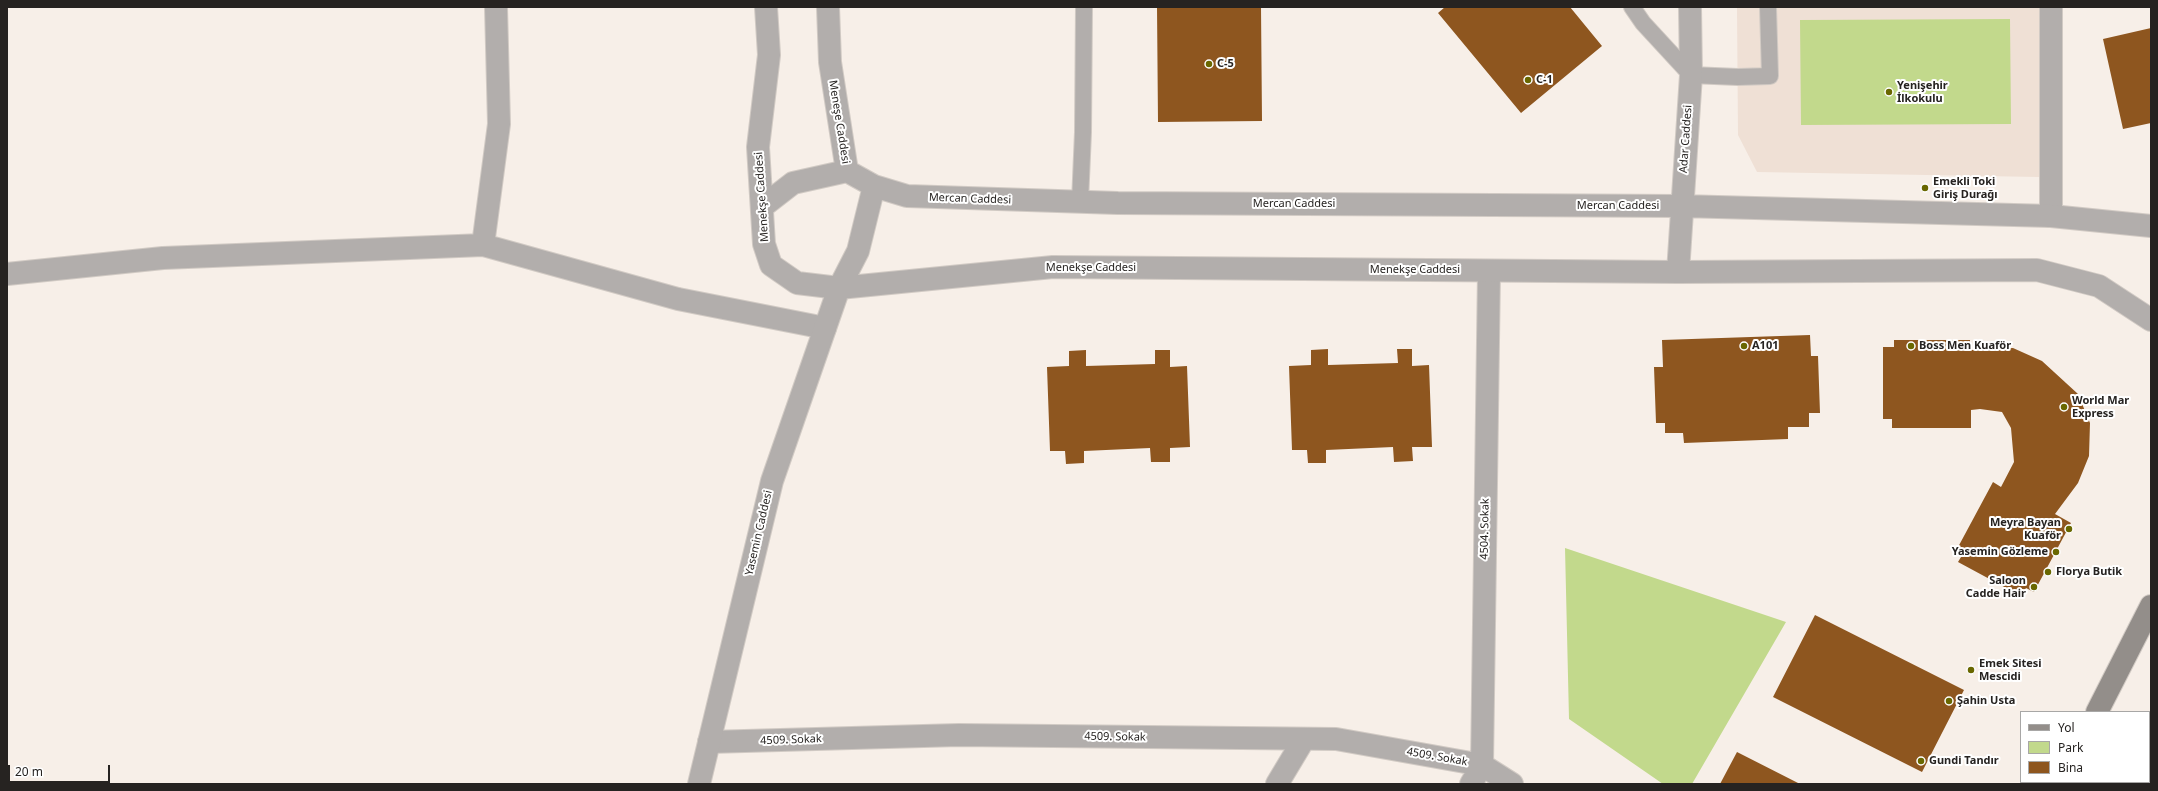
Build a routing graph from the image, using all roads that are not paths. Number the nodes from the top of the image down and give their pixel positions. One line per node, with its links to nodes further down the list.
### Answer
1 (496, 7): 18 (street)
2 (766, 7): 14 (street, Menekşe Caddesi)
3 (828, 7): 10 (street, Meneşe Caddesi)
4 (1084, 7): 13 (lane)
5 (1632, 7): 9 (lane)
6 (1690, 7): 9 (street, Adar Caddesi)
7 (1768, 7): 9 (lane)
8 (2051, 7): 16 (street)
9 (1691, 75): 15 (street, Adar Caddesi)
10 (847, 171): 11 (street, Meneşe Caddesi); 14 (street)
11 (874, 186): 12 (street, Meneşe Caddesi); 22 (street)
12 (907, 196): 13 (street, Mercan Caddesi)
13 (1080, 202): 15 (street, Mercan Caddesi)
14 (762, 206): 22 (street, Menekşe Caddesi)
15 (1682, 206): 16 (street, Mercan Caddesi); 20 (street, Adar Caddesi)
16 (2051, 216): 17 (street, Mercan Caddesi)
17 (2151, 226)
18 (483, 245): 21 (street); 24 (street)
19 (1489, 270): 20 (street, Menekşe Caddesi); 22 (street, Menekşe Caddesi); 29 (street, 4504. Sokak)
20 (1678, 272): 23 (street, Menekşe Caddesi)
21 (7, 274)
22 (839, 288): 24 (street, Yasemin Caddesi)
23 (2151, 320)
24 (825, 328): 28 (street, Yasemin Caddesi)
25 (2151, 606): 26 (main road)
26 (2098, 711)
27 (1304, 739): 28 (street, 4509. Sokak); 29 (street, 4509. Sokak); 31 (street)
28 (709, 742): 30 (street, Yasemin Caddesi)
29 (1482, 765): 32 (street, 4504. Sokak); 33 (street, 4509. Sokak)
30 (699, 784)
31 (1277, 784)
32 (1471, 784)
33 (1512, 784)

